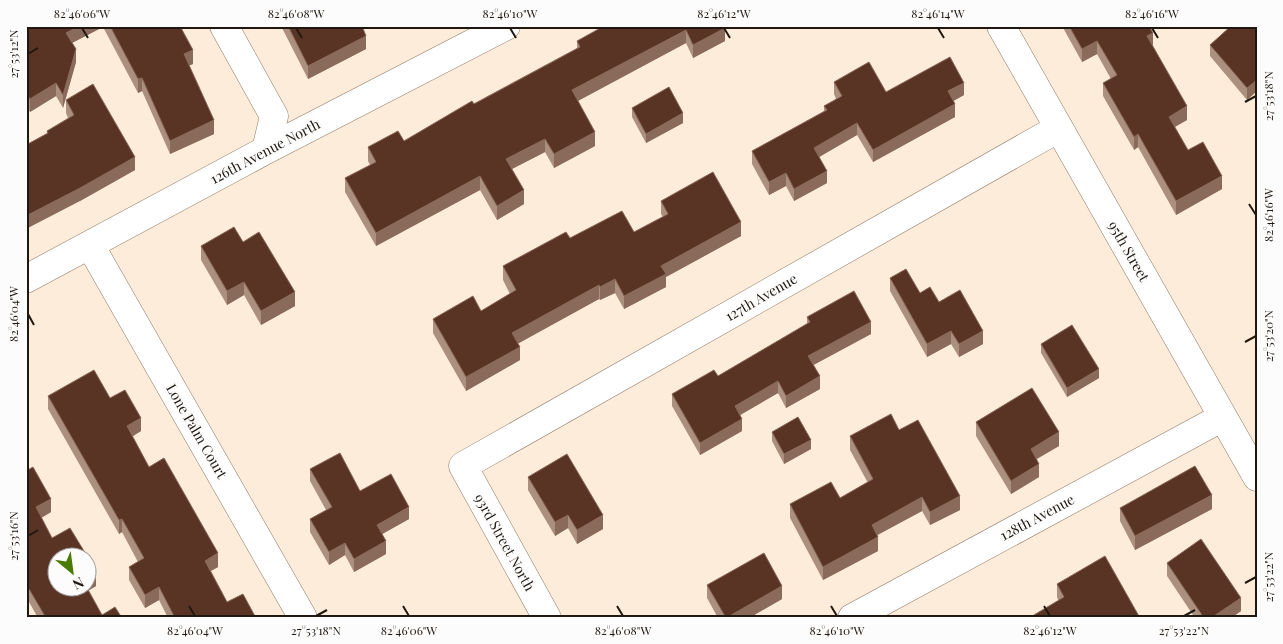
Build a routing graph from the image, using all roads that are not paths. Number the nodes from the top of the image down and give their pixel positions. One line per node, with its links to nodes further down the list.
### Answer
1 (224, 26): 5 (street)
2 (506, 26): 5 (street, 126th Avenue North)
3 (1001, 26): 4 (street, 95th Street)
4 (1059, 128): 8 (street, 95th Street); 9 (street, 127th Avenue)
5 (266, 150): 6 (street, 126th Avenue North)
6 (90, 245): 7 (street, 126th Avenue North); 11 (street, Lone Palm Court)
7 (26, 279)
8 (1223, 417): 10 (street, 95th Street); 13 (street, 128th Avenue)
9 (463, 466): 12 (street, 93rd Street North)
10 (1257, 477)
11 (303, 618)
12 (547, 618)
13 (852, 618)

